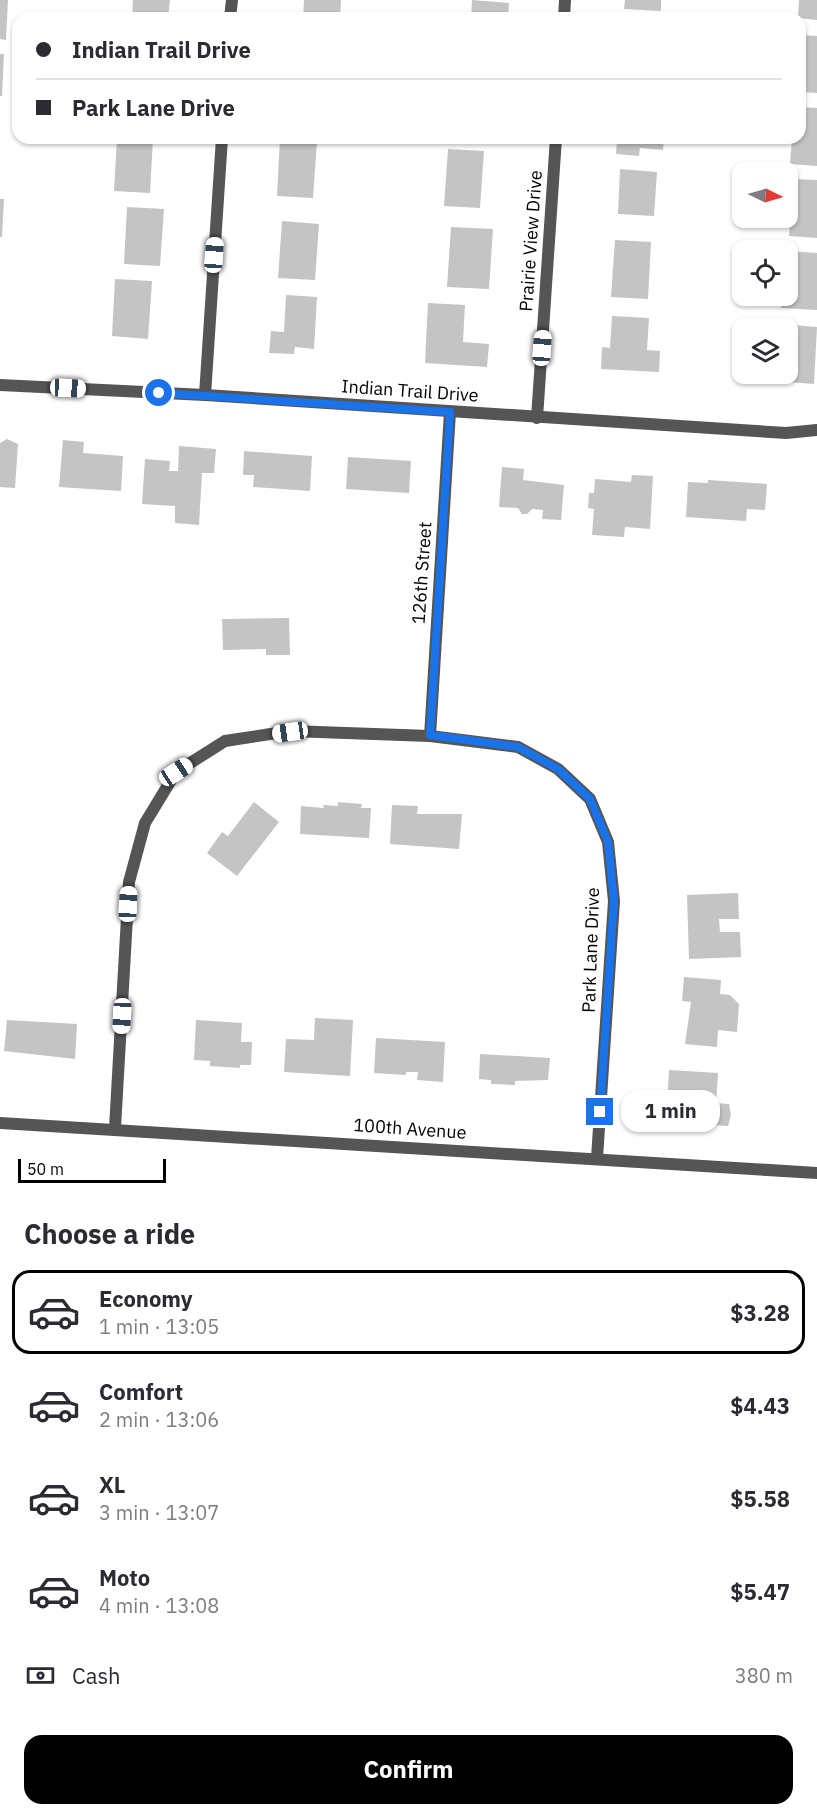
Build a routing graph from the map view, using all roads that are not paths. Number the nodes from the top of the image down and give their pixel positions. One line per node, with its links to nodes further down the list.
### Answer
1 (222, 144): 4 (street)
2 (556, 144): 6 (street, Prairie View Drive)
3 (0, 385): 4 (street, Indian Trail Drive)
4 (205, 395): 5 (street, Indian Trail Drive)
5 (450, 412): 6 (street, Indian Trail Drive); 8 (street, 126th Street)
6 (537, 418): 7 (street, Indian Trail Drive)
7 (817, 430)
8 (430, 735): 10 (street, Park Lane Drive); 11 (street, Park Lane Drive)
9 (0, 1123): 10 (street, 100th Avenue)
10 (116, 1128): 11 (street, 100th Avenue)
11 (597, 1158): 12 (street, 100th Avenue)
12 (817, 1173)

